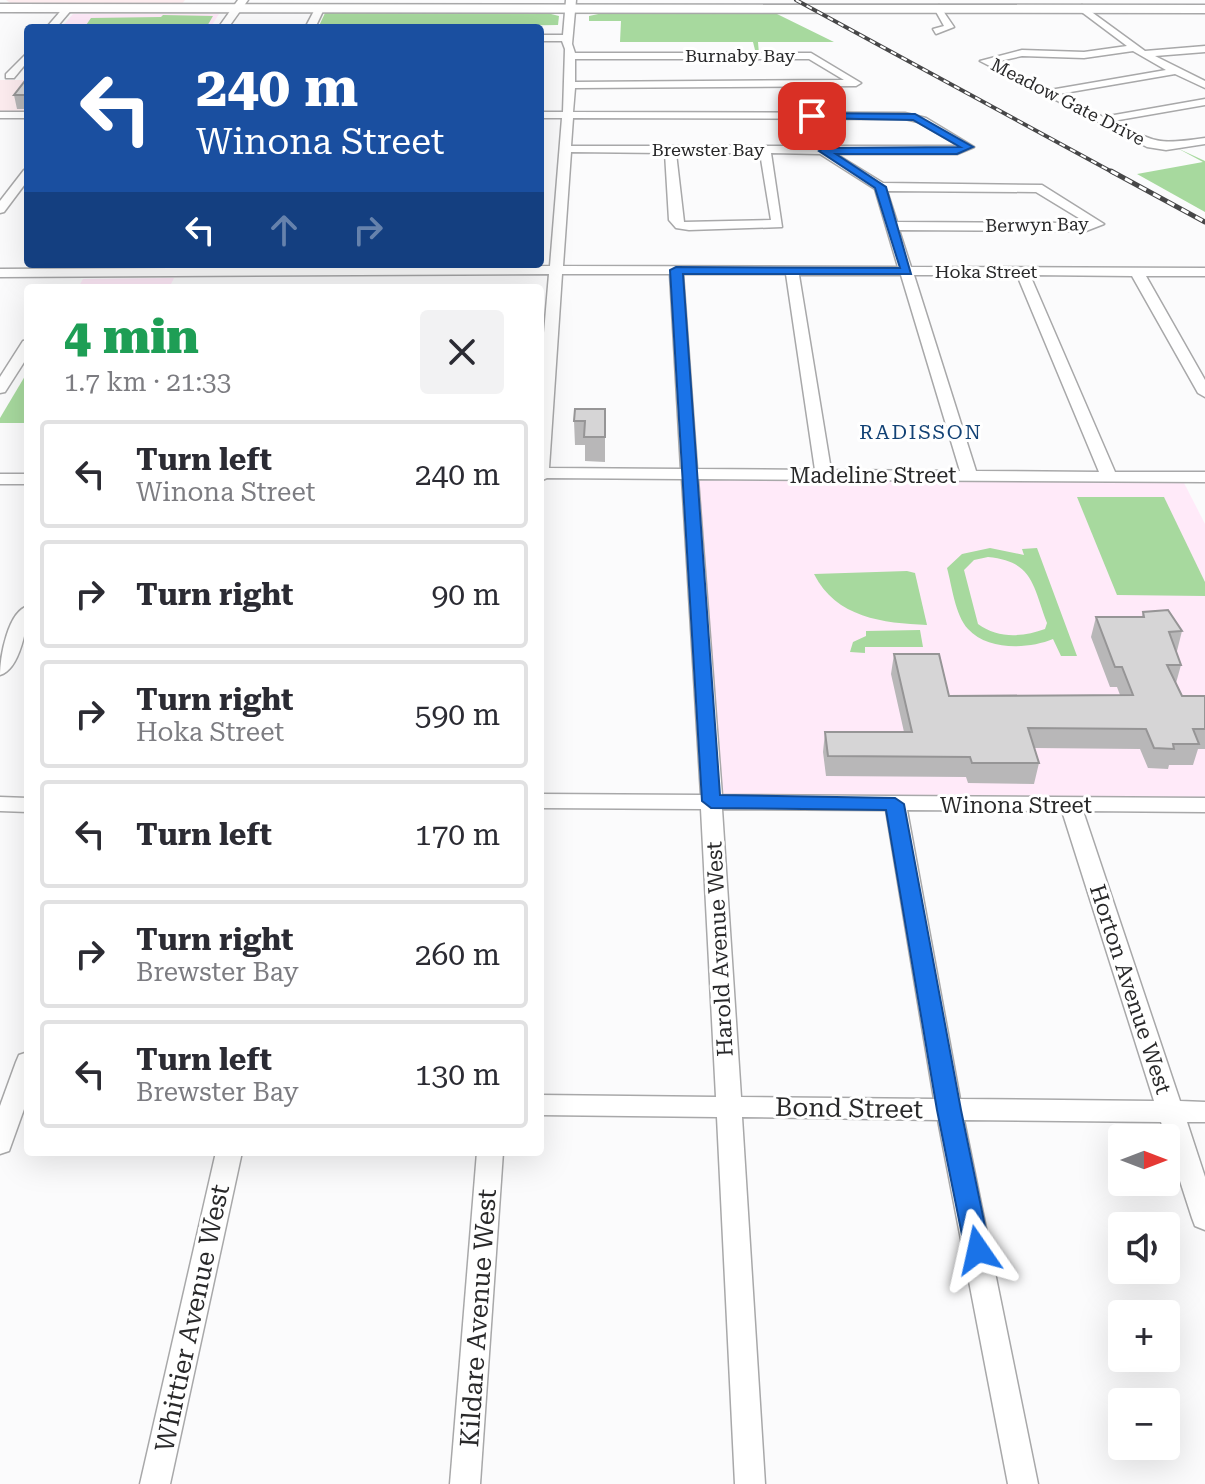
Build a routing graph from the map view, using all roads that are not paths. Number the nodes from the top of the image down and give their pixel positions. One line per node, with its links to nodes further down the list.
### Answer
1 (1, 0): 5 (main road)
2 (239, 4): 3 (main road); 7 (main road); 7 (main road); 11 (main road); 13 (street)
3 (575, 4): 4 (main road); 4 (main road); 11 (main road); 17 (street)
4 (880, 6): 8 (main road)
5 (18, 8): 6 (main road); 7 (main road)
6 (0, 10): 7 (main road)
7 (67, 10): 12 (street)
8 (941, 10): 9 (main road); 15 (street)
9 (1083, 10): 10 (main road); 19 (street)
10 (1205, 10)
11 (318, 11): 14 (street)
12 (55, 24)
13 (226, 24)
14 (312, 24)
15 (936, 31)
16 (544, 39): 17 (street)
17 (569, 47): 23 (street); 23 (street, Burnaby Bay)
18 (1205, 49): 19 (street)
19 (1140, 51): 21 (street); 25 (street, Meadow Gate Drive)
20 (24, 60): 22 (street)
21 (1176, 71): 24 (street); 25 (street)
22 (24, 78)
23 (570, 85): 30 (street)
24 (1205, 85)
25 (1048, 93): 31 (street, Meadow Gate Drive)
26 (1205, 102): 31 (street)
27 (0, 115): 28 (street)
28 (24, 115)
29 (544, 115): 30 (street)
30 (566, 115): 33 (street); 36 (street, Brewster Bay)
31 (1102, 120): 32 (street, Meadow Gate Drive)
32 (1205, 141)
33 (564, 149): 34 (street, Brewster Bay); 44 (street)
34 (670, 150): 35 (street, Brewster Bay); 35 (street)
35 (765, 150): 36 (street, Brewster Bay)
36 (824, 151): 38 (street)
37 (24, 177): 39 (street)
38 (880, 187): 40 (street); 40 (street, Berwyn Bay)
39 (0, 209)
40 (894, 226): 46 (street)
41 (75, 268): 42 (street, Hoka Street); 52 (street, Hoka Street)
42 (193, 268): 47 (street, Hoka Street)
43 (676, 270): 44 (street, Hoka Street); 45 (street, Hoka Street); 60 (street, Harold Avenue West)
44 (555, 271): 48 (street, Hoka Street); 58 (street)
45 (792, 271): 46 (street, Hoka Street); 61 (street)
46 (907, 271): 49 (street, Hoka Street); 62 (street)
47 (309, 272): 48 (street, Hoka Street); 53 (street)
48 (422, 272): 54 (street)
49 (1022, 272): 50 (street, Hoka Street); 63 (street)
50 (1137, 272): 51 (street, Hoka Street); 57 (street)
51 (1205, 272)
52 (0, 273)
53 (304, 284)
54 (420, 284)
55 (24, 350): 56 (street)
56 (0, 389)
57 (1205, 393)
58 (544, 420)
59 (544, 474): 60 (street, Madeline Street)
60 (689, 474): 61 (street, Madeline Street); 70 (street, Harold Avenue West)
61 (824, 475): 62 (street, Madeline Street)
62 (969, 475): 63 (street, Madeline Street)
63 (1109, 476): 64 (street, Madeline Street)
64 (1205, 477)
65 (0, 479): 66 (street)
66 (24, 479)
67 (24, 619): 68 (street)
68 (0, 669)
69 (544, 801): 70 (street, Winona Street)
70 (711, 801): 72 (street, Winona Street); 78 (street, Harold Avenue West)
71 (0, 804): 73 (street)
72 (895, 804): 75 (street, Winona Street); 80 (street)
73 (24, 805)
74 (1205, 805): 75 (street, Winona Street)
75 (1071, 806): 81 (street, Horton Avenue West)
76 (24, 1074): 79 (street)
77 (544, 1105): 78 (street, Bond Street)
78 (728, 1106): 80 (street, Bond Street); 89 (street, Harold Avenue West)
79 (13, 1108): 83 (street)
80 (949, 1110): 81 (street, Bond Street); 90 (street)
81 (1171, 1112): 82 (street, Bond Street); 86 (street, Horton Avenue West)
82 (1205, 1112)
83 (0, 1143)
84 (228, 1156): 87 (street, Whittier Avenue West)
85 (490, 1156): 88 (street, Kildare Avenue West)
86 (1205, 1218)
87 (155, 1484)
88 (465, 1484)
89 (750, 1484)
90 (1023, 1484)

